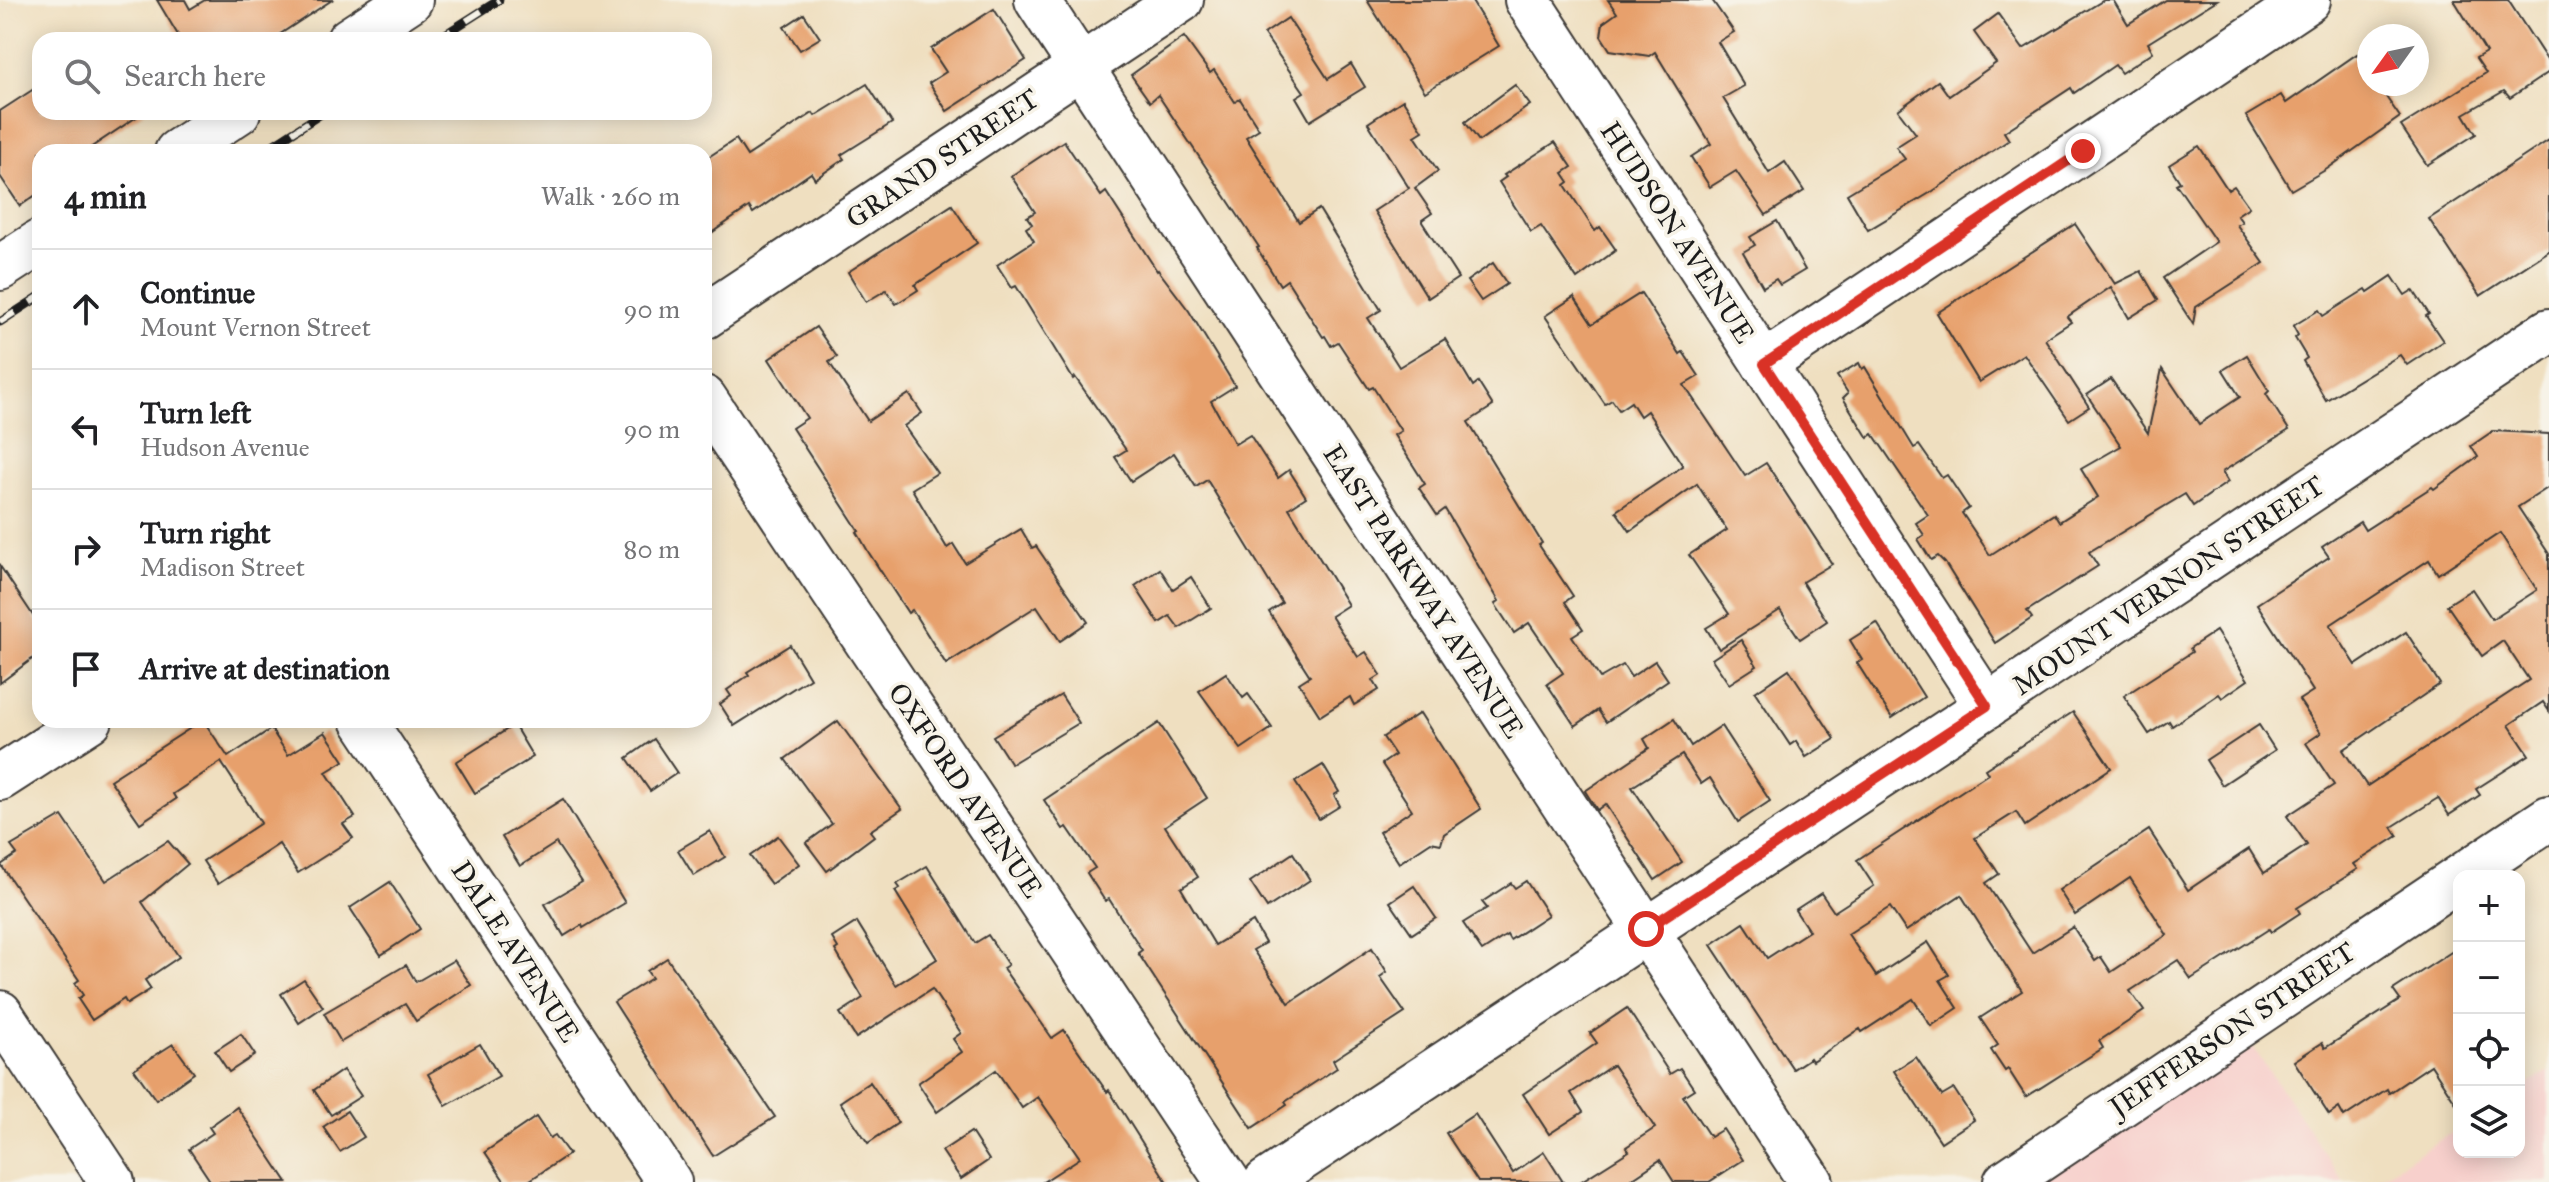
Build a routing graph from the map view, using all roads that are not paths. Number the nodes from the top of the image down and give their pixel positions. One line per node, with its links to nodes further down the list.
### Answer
1 (410, 0): 6 (street)
2 (1037, 0): 7 (street, EAST PARKWAY AVENUE)
3 (1181, 0): 7 (street, GRAND STREET)
4 (1527, 0): 14 (street, HUDSON AVENUE)
5 (2308, 0): 14 (street)
6 (361, 32)
7 (1079, 67): 12 (street, GRAND STREET); 23 (street, EAST PARKWAY AVENUE)
8 (226, 120): 9 (street)
9 (189, 144)
10 (32, 247): 11 (street)
11 (0, 268)
12 (712, 312)
13 (2549, 331): 16 (street, MOUNT VERNON STREET)
14 (1764, 364): 16 (street, HUDSON AVENUE)
15 (712, 410): 27 (street, OXFORD AVENUE)
16 (1987, 706): 23 (street, MOUNT VERNON STREET)
17 (78, 728): 19 (street)
18 (368, 728): 26 (street, DALE AVENUE)
19 (0, 778)
20 (2549, 818): 21 (street, JEFFERSON STREET)
21 (2471, 870)
22 (2453, 882): 30 (street, JEFFERSON STREET)
23 (1646, 929): 28 (street, MOUNT VERNON STREET); 29 (street, EAST PARKWAY AVENUE)
24 (0, 1013): 25 (street)
25 (112, 1182)
26 (669, 1182)
27 (1228, 1182)
28 (1266, 1182)
29 (1811, 1182)
30 (2006, 1182)

